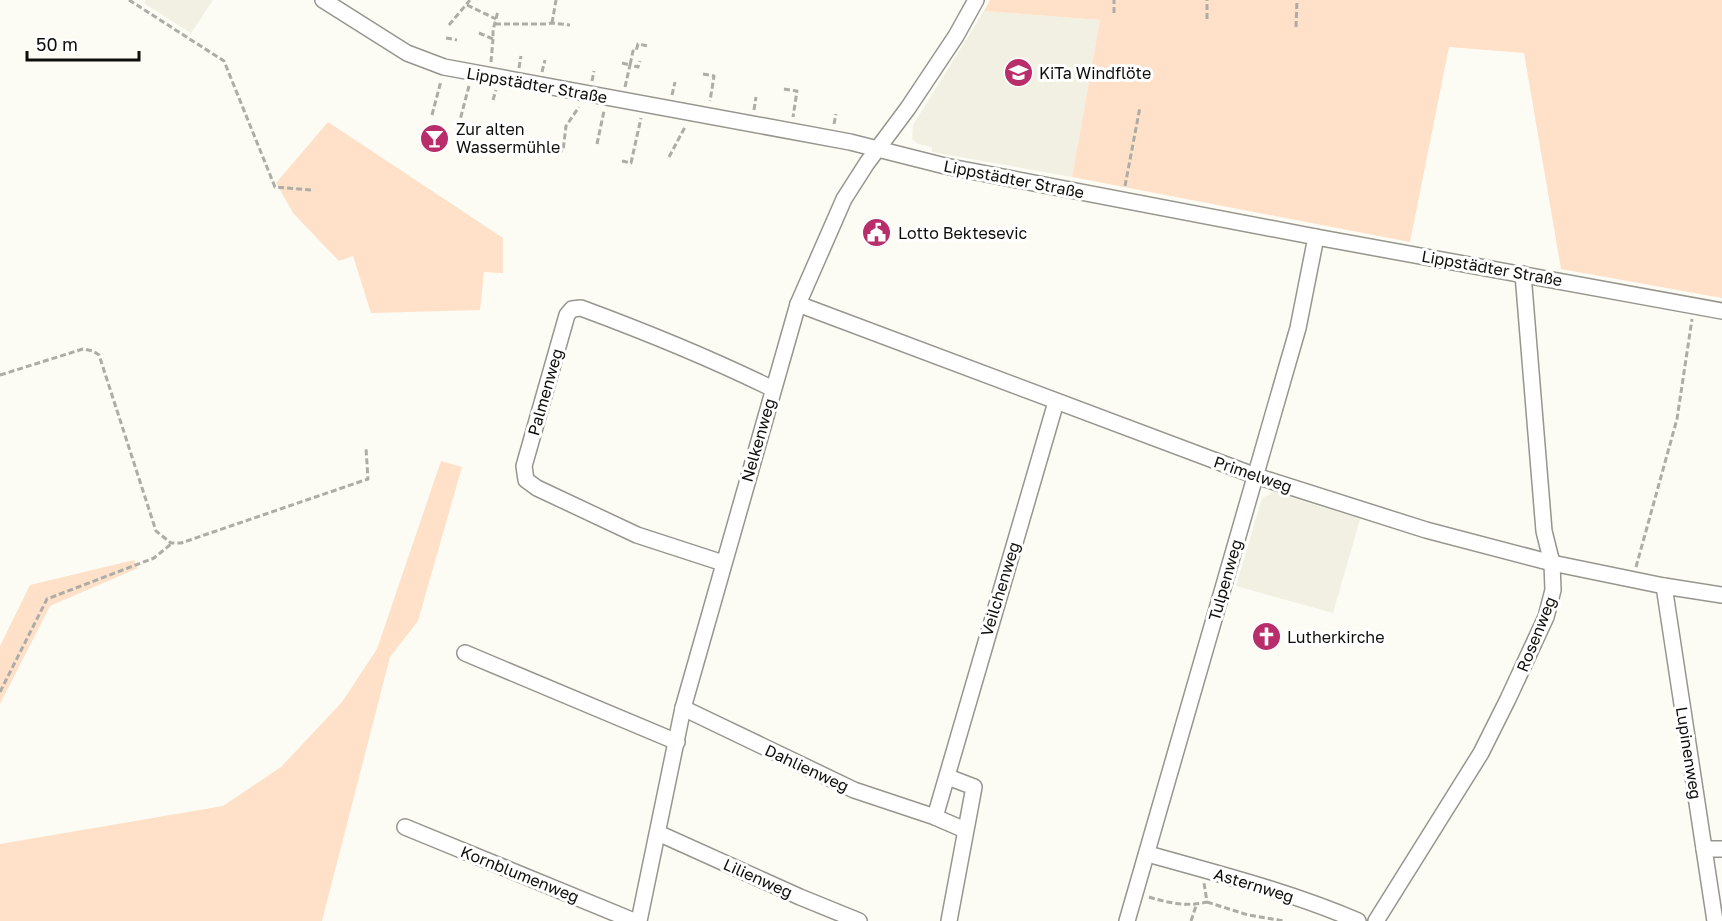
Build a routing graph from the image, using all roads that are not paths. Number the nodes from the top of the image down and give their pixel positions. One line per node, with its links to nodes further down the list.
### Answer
1 (323, 0): 3 (street, Lippstädter Straße)
2 (976, 0): 3 (street, Nelkenweg)
3 (878, 149): 4 (street, Lippstädter Straße); 6 (street, Nelkenweg)
4 (1316, 237): 5 (street, Lippstädter Straße); 10 (street, Tulpenweg)
5 (1523, 274): 7 (street, Lippstädter Straße); 11 (street, Rosenweg)
6 (798, 304): 8 (street, Nelkenweg); 9 (street, Primelweg)
7 (1722, 311)
8 (773, 389): 12 (street, Nelkenweg); 12 (street, Palmenweg)
9 (1056, 402): 10 (street, Primelweg); 18 (street, Veilchenweg)
10 (1256, 476): 11 (street, Primelweg); 25 (street, Tulpenweg)
11 (1552, 563): 13 (street, Primelweg); 32 (street, Rosenweg)
12 (723, 564): 16 (street, Nelkenweg)
13 (1664, 586): 14 (street, Primelweg); 23 (street, Lupinenweg)
14 (1722, 595)
15 (465, 653): 17 (street)
16 (683, 708): 17 (street, Nelkenweg); 19 (street, Dahlienweg)
17 (677, 742): 22 (street, Nelkenweg)
18 (948, 777): 19 (street, Veilchenweg); 21 (street)
19 (935, 817): 21 (street)
20 (405, 827): 26 (street, Kornblumenweg)
21 (965, 830): 29 (street)
22 (658, 833): 27 (street, Nelkenweg); 28 (street, Lilienweg)
23 (1704, 849): 24 (street); 33 (street, Lupinenweg)
24 (1722, 849)
25 (1148, 854): 30 (street, Tulpenweg); 31 (street, Asternweg)
26 (634, 921)
27 (639, 921)
28 (859, 921)
29 (949, 921)
30 (1128, 921)
31 (1358, 921)
32 (1376, 921)
33 (1714, 921)

